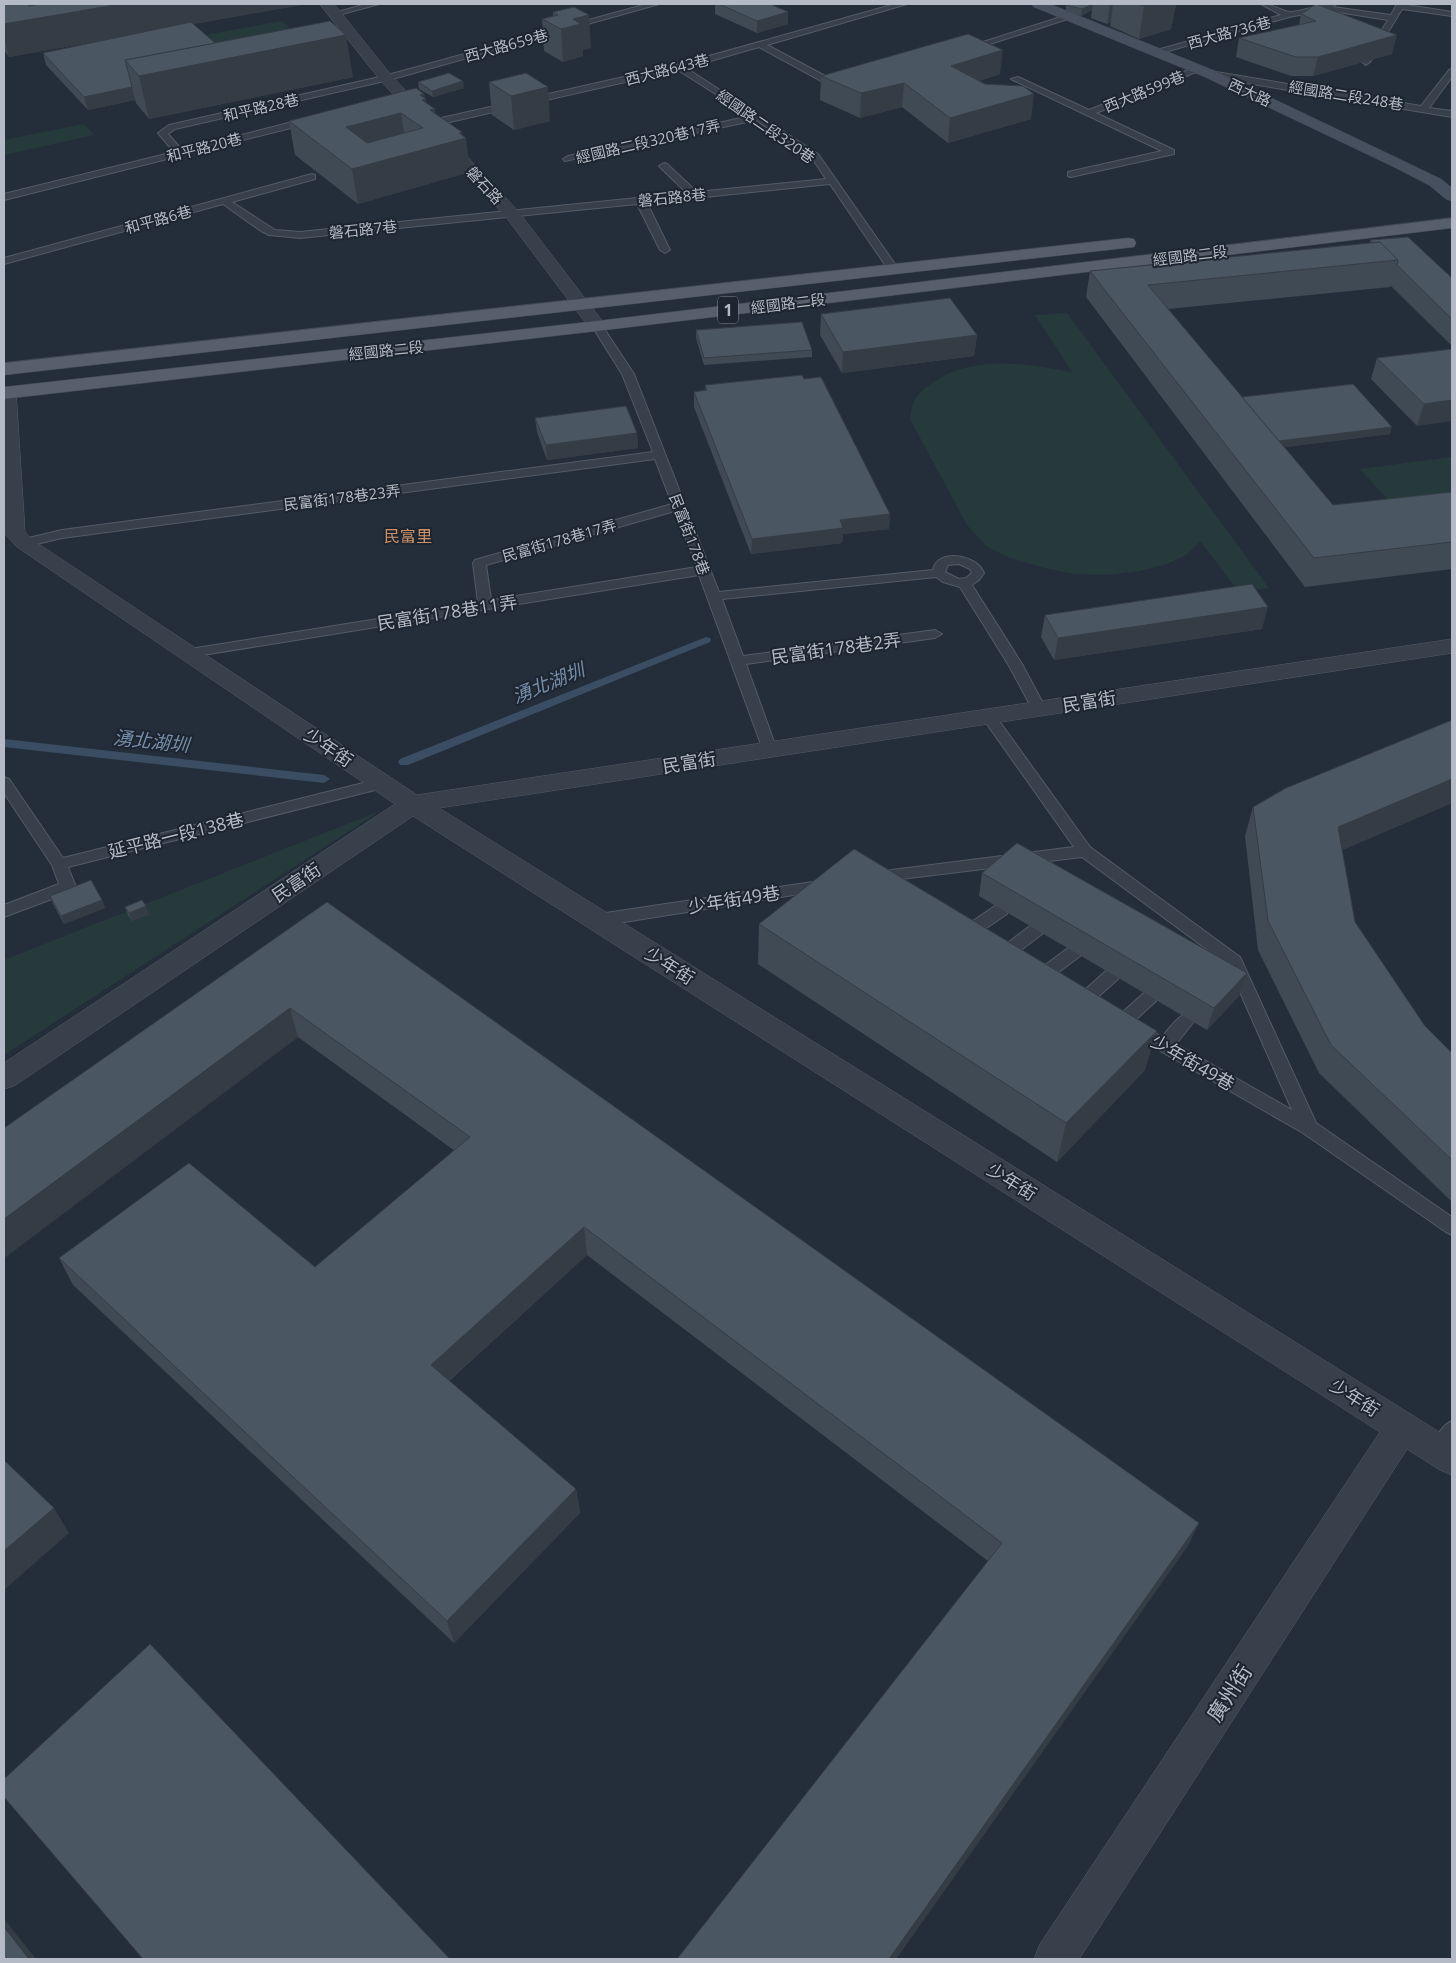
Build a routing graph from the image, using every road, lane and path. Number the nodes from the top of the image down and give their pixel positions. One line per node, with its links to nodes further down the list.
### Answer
1 (376, 4): 7 (lane)
2 (655, 4): 19 (lane, 西大路659巷)
3 (903, 4): 12 (lane, 西大路643巷)
4 (1039, 4): 10 (street, 西大路)
5 (1265, 4): 9 (lane)
6 (1329, 6): 9 (lane, 西大路736巷); 11 (lane, 西大路736巷)
7 (331, 9): 19 (street, 磐石路)
8 (1452, 14): 11 (lane)
9 (1288, 15): 14 (lane, 西大路736巷)
10 (1070, 17): 13 (lane); 14 (street, 西大路)
11 (1393, 18): 15 (lane)
12 (760, 44): 16 (lane, 西大路643巷); 21 (lane)
13 (960, 51)
14 (1154, 52): 17 (street, 西大路)
15 (1366, 62)
16 (678, 67): 25 (lane, 經國路二段320巷); 27 (lane, 西大路643巷)
17 (1205, 72): 22 (lane, 經國路二段248巷); 23 (lane, 西大路599巷); 38 (street, 西大路)
18 (1452, 72): 22 (lane)
19 (386, 78): 27 (street, 磐石路); 28 (lane, 和平路28巷)
20 (1015, 79): 23 (lane)
21 (850, 85)
22 (1424, 108): 24 (lane, 經國路二段248巷)
23 (1089, 113): 31 (lane)
24 (1452, 114)
25 (758, 117): 29 (lane, 經國路二段320巷17弄); 33 (lane, 經國路二段320巷)
26 (320, 118): 28 (lane, 和平路20巷)
27 (428, 124): 39 (street, 磐石路)
28 (180, 153): 35 (lane, 和平路20巷)
29 (568, 159)
30 (664, 166): 34 (lane)
31 (1071, 174)
32 (312, 177): 36 (lane, 和平路6巷)
33 (832, 181): 34 (lane, 磐石路8巷); 44 (lane, 經國路二段320巷)
34 (695, 195): 37 (lane, 磐石路8巷)
35 (4, 197)
36 (224, 201): 39 (lane, 磐石路7巷); 43 (lane, 和平路6巷)
37 (641, 201): 39 (lane, 磐石路8巷); 42 (lane)
38 (1449, 202)
39 (512, 214): 45 (street, 磐石路)
40 (1452, 223): 46 (main road, 經國路二段 / 1)
41 (1149, 240): 44 (main road, 經國路二段 / 1)
42 (665, 250)
43 (4, 261)
44 (894, 270): 45 (main road, 經國路二段 / 1)
45 (582, 303): 46 (street, 磐石路); 47 (main road, 經國路二段 / 1)
46 (597, 326): 47 (main road, 經國路二段 / 1); 48 (lane, 民富街178巷)
47 (5, 385): 50 (street)
48 (660, 455): 49 (lane, 民富街178巷); 50 (lane, 民富街178巷23弄)
49 (680, 506): 51 (lane, 民富街178巷); 55 (lane, 民富街178巷17弄)
50 (14, 538): 58 (street, 少年街)
51 (704, 570): 54 (lane, 民富街178巷); 55 (lane, 民富街178巷11弄)
52 (939, 573): 53 (lane); 53 (lane); 54 (lane)
53 (964, 582): 60 (lane)
54 (714, 596): 59 (lane, 民富街178巷)
55 (485, 605): 58 (lane, 民富街178巷11弄)
56 (935, 634): 59 (lane, 民富街178巷2弄)
57 (1452, 646): 60 (street, 民富街)
58 (190, 653): 64 (street, 少年街)
59 (737, 661): 62 (lane, 民富街178巷)
60 (1039, 709): 61 (street, 民富街)
61 (989, 717): 62 (street, 民富街); 66 (lane)
62 (770, 750): 65 (street, 民富街)
63 (4, 782): 67 (lane)
64 (383, 784): 65 (street, 少年街); 67 (lane, 延平路一段138巷)
65 (413, 804): 72 (street, 少年街); 85 (street, 民富街)
66 (1085, 851): 69 (lane); 86 (lane)
67 (59, 864): 71 (lane)
68 (840, 883): 72 (lane, 少年街49巷)
69 (894, 892)
70 (1001, 910): 75 (lane)
71 (4, 911)
72 (600, 920): 88 (street, 少年街)
73 (951, 924): 75 (lane, 少年街49巷)
74 (1036, 930): 77 (lane)
75 (967, 933): 77 (lane, 少年街49巷)
76 (1074, 952): 79 (lane)
77 (1003, 955): 79 (lane, 少年街49巷)
78 (1112, 975): 81 (lane)
79 (1042, 976): 81 (lane, 少年街49巷)
80 (1150, 997): 83 (lane)
81 (1084, 1000): 83 (lane, 少年街49巷)
82 (1188, 1019): 84 (lane)
83 (1122, 1022): 84 (lane, 少年街49巷)
84 (1164, 1046): 86 (lane, 少年街49巷)
85 (4, 1078)
86 (1309, 1128): 87 (lane, 少年街49巷)
87 (1452, 1227)
88 (1402, 1427): 89 (street, 少年街); 90 (street, 廣州街)
89 (1448, 1447)
90 (1055, 1959)

